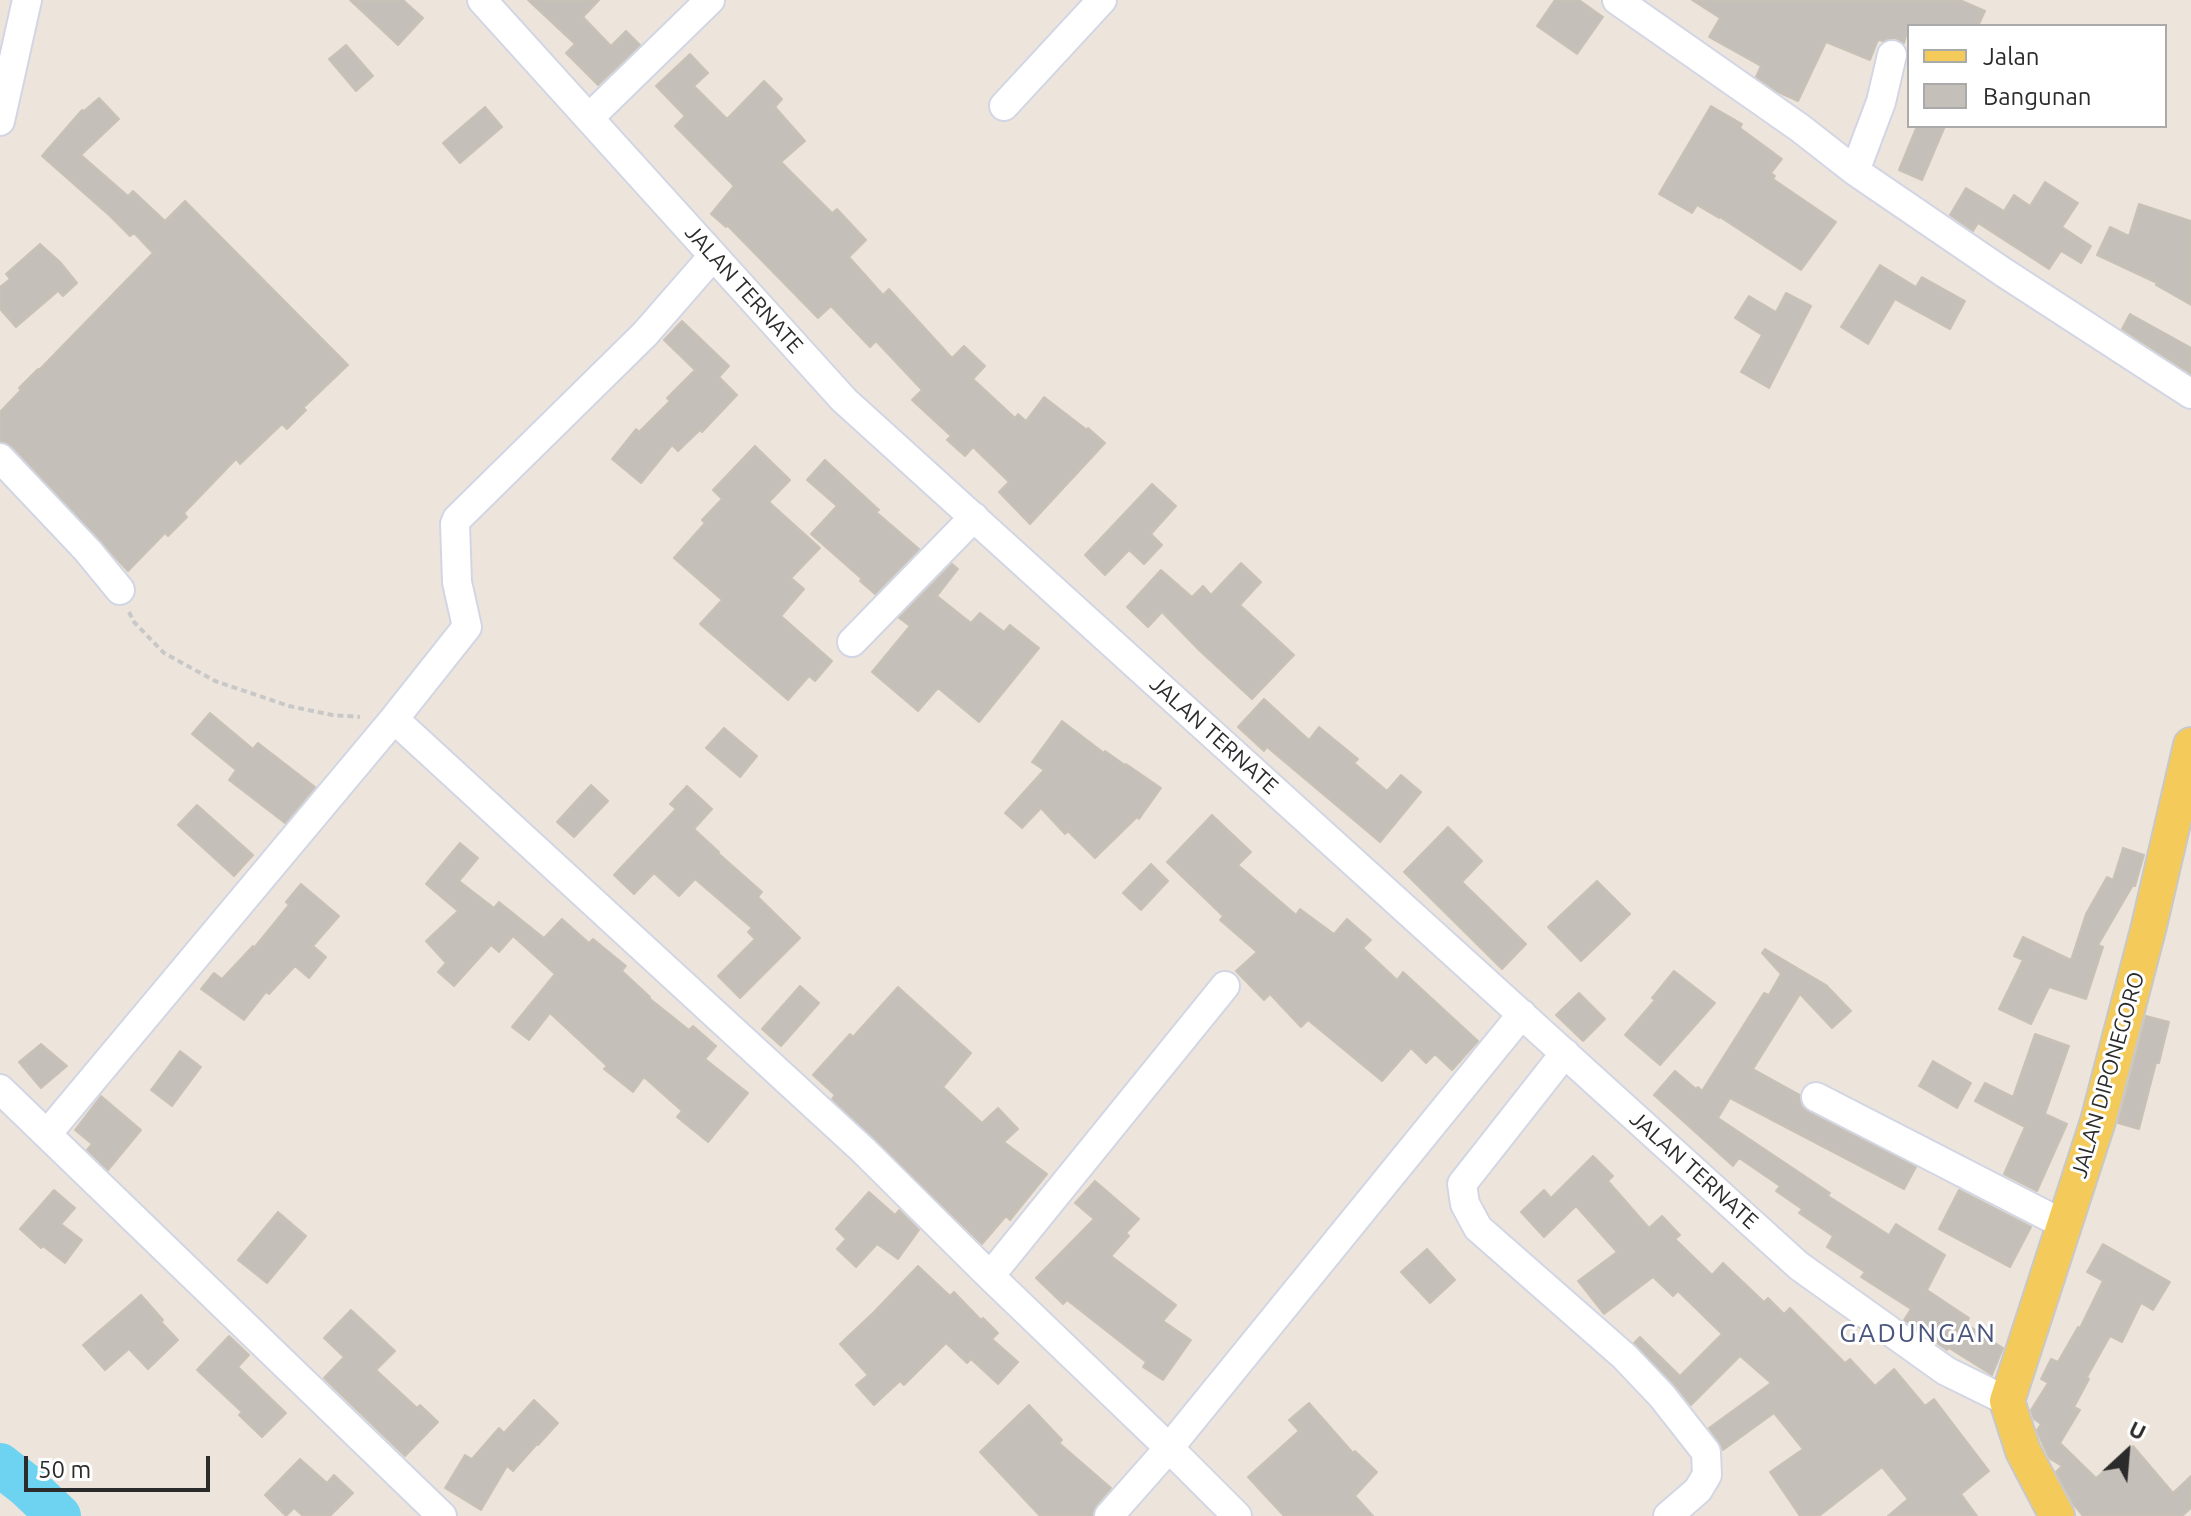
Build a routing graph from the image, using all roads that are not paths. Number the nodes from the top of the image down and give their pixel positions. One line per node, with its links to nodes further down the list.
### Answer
1 (27, 0): 6 (street)
2 (482, 0): 9 (street, JALAN TERNATE)
3 (710, 0): 9 (street)
4 (1102, 0): 8 (street)
5 (1617, 0): 11 (street)
6 (7, 47): 10 (street)
7 (1892, 55): 11 (street)
8 (1004, 106)
9 (589, 118): 12 (street, JALAN TERNATE)
10 (0, 121)
11 (1855, 171): 13 (street)
12 (713, 256): 15 (street, JALAN TERNATE); 18 (street)
13 (2191, 394)
14 (0, 458): 16 (street)
15 (974, 517): 17 (street); 21 (street, JALAN TERNATE)
16 (120, 590)
17 (852, 642)
18 (394, 719): 25 (street); 27 (street)
19 (2191, 745): 26 (main road, JALAN DIPONEGORO)
20 (1225, 986): 27 (street)
21 (1522, 1014): 22 (street, JALAN TERNATE); 29 (street)
22 (1565, 1053): 28 (street, JALAN TERNATE); 33 (street)
23 (0, 1089): 25 (street)
24 (1816, 1097): 26 (street)
25 (47, 1134): 30 (street)
26 (2065, 1225): 28 (main road, JALAN DIPONEGORO)
27 (990, 1276): 29 (street)
28 (2007, 1401): 34 (main road)
29 (1169, 1448): 31 (street); 32 (street)
30 (442, 1516)
31 (1109, 1516)
32 (1237, 1516)
33 (1668, 1516)
34 (2057, 1516)

